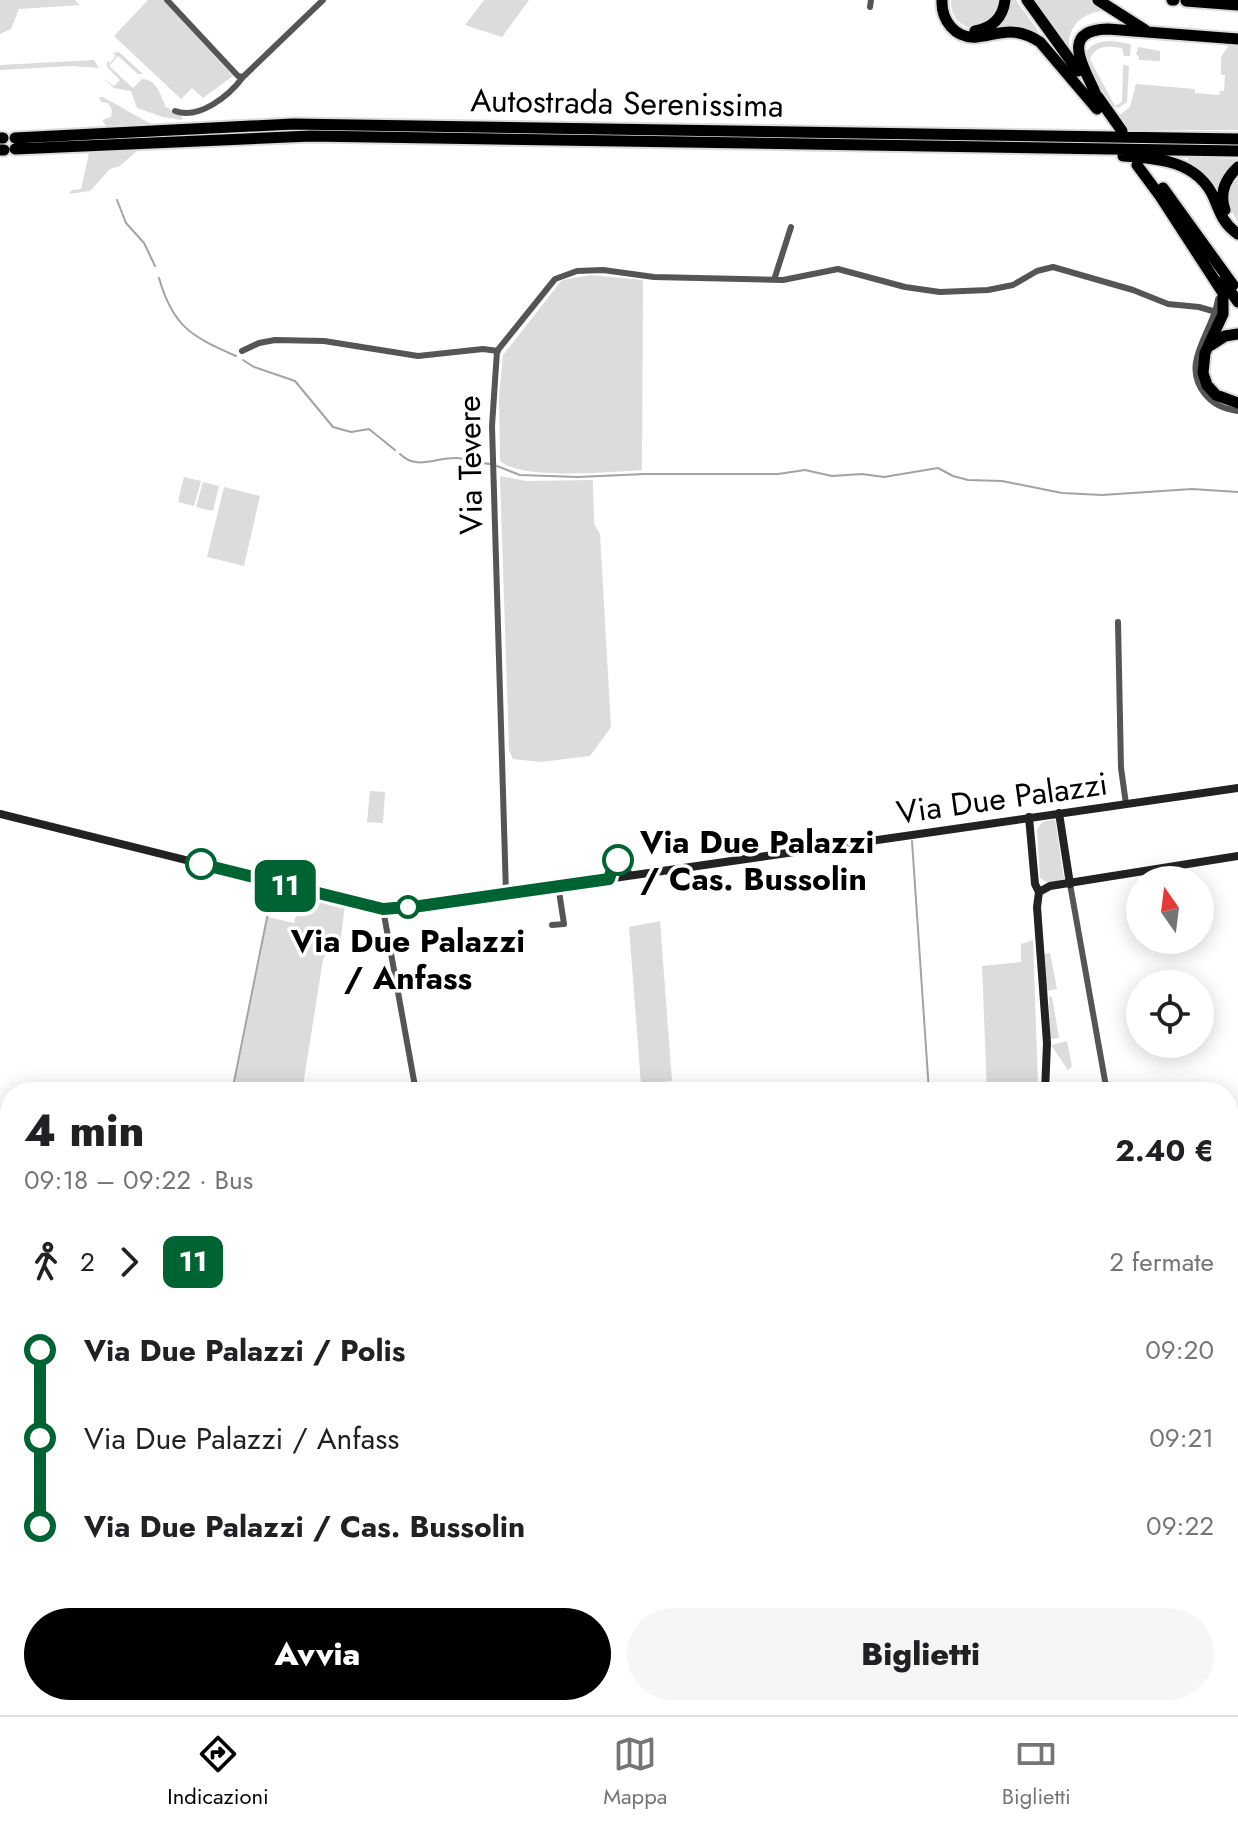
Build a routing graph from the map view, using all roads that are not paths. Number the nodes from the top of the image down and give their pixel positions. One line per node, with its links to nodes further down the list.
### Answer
1 (167, 0): 15 (street)
2 (323, 0): 15 (street)
3 (942, 0): 17 (highway)
4 (948, 0): 5 (highway)
5 (1005, 0)
6 (1020, 0): 17 (highway)
7 (1027, 0): 16 (highway)
8 (1098, 0): 11 (highway)
9 (1186, 1): 10 (highway)
10 (1238, 5)
11 (1148, 32): 13 (highway); 16 (highway)
12 (1238, 32): 13 (highway)
13 (1217, 37): 14 (highway)
14 (1238, 39)
15 (243, 77): 18 (street)
16 (1096, 95): 17 (highway)
17 (1097, 109)
18 (175, 111)
19 (1238, 133): 20 (highway)
20 (1181, 138): 21 (highway, Autostrada Serenissima); 22 (highway, Autostrada Serenissima)
21 (1238, 139)
22 (6, 144): 23 (highway, Autostrada Serenissima)
23 (990, 147): 24 (highway, Autostrada Serenissima); 29 (highway)
24 (1238, 151)
25 (1238, 167): 27 (highway)
26 (1160, 196): 31 (highway); 32 (highway); 33 (highway)
27 (1238, 226)
28 (791, 227): 30 (street)
29 (1238, 234)
30 (774, 280): 34 (street, Via Tevere); 38 (street, Via Tevere)
31 (1218, 283): 34 (street); 36 (highway)
32 (1238, 289)
33 (1238, 302)
34 (1216, 312): 40 (street)
35 (1238, 334): 36 (highway)
36 (1208, 348): 39 (highway)
37 (242, 351): 38 (street)
38 (498, 351): 53 (street, Via Tevere)
39 (1238, 403)
40 (1238, 411)
41 (1118, 622): 43 (street)
42 (1238, 788): 43 (street, Via Due Palazzi)
43 (1126, 804): 44 (street, Via Due Palazzi)
44 (1059, 813): 46 (street, Via Due Palazzi); 50 (street)
45 (0, 814): 54 (street, Via Due Palazzi)
46 (1029, 817): 48 (street, Via Due Palazzi); 52 (street)
47 (1238, 856): 50 (street)
48 (630, 876): 49 (street, Via Due Palazzi); 49 (street, Via Due Palazzi)
49 (609, 879): 51 (street, Via Due Palazzi)
50 (1070, 884): 52 (street); 58 (street)
51 (558, 885): 53 (street, Via Due Palazzi); 55 (street)
52 (1039, 892): 57 (street)
53 (506, 893): 54 (street, Via Due Palazzi)
54 (383, 909): 56 (street)
55 (552, 925)
56 (414, 1082)
57 (1045, 1082)
58 (1105, 1082)

